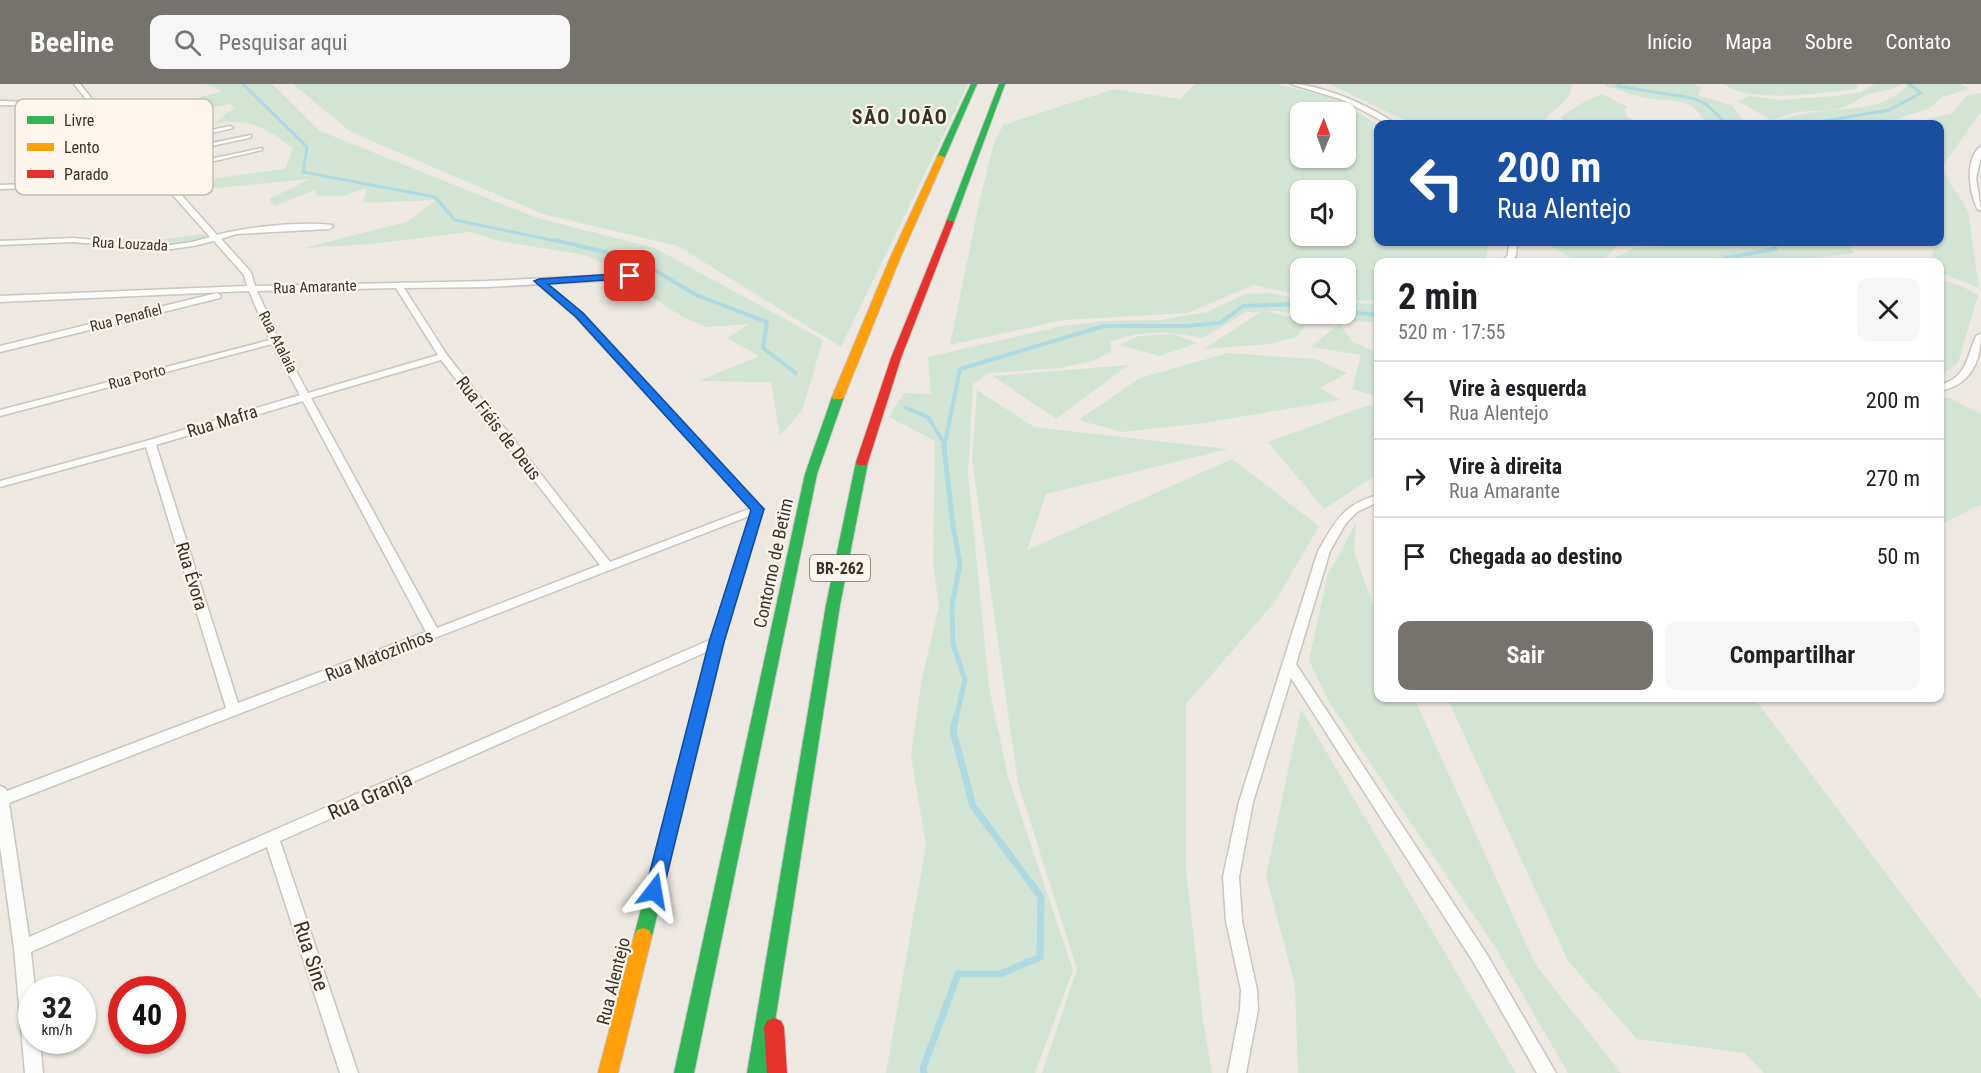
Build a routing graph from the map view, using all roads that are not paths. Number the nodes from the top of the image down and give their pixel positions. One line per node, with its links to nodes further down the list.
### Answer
1 (77, 84): 5 (street, Rua Atalaia)
2 (974, 84): 51 (main road, Contorno de Betim / BR-262)
3 (1002, 84): 47 (main road, BR-262)
4 (1294, 84): 8 (street)
5 (89, 99)
6 (0, 103): 7 (street)
7 (15, 103)
8 (1384, 120)
9 (230, 128): 10 (street)
10 (213, 132)
11 (249, 136): 12 (street)
12 (213, 144)
13 (1981, 148): 19 (street)
14 (260, 149): 15 (street)
15 (213, 160)
16 (0, 187): 17 (street)
17 (15, 187)
18 (177, 195): 21 (street, Rua Atalaia)
19 (1981, 208)
20 (329, 227): 21 (street, Rua Louzada)
21 (218, 238): 22 (street, Rua Louzada); 26 (street, Rua Atalaia)
22 (0, 243)
23 (630, 276): 24 (street, Rua Amarante)
24 (539, 281): 25 (street, Rua Amarante); 38 (main road)
25 (398, 285): 26 (street, Rua Amarante); 31 (street, Rua Fiéis de Deus)
26 (252, 289): 27 (street, Rua Amarante); 29 (street, Rua Atalaia); 30 (street, Rua Penafiel)
27 (0, 299)
28 (1981, 336): 32 (street)
29 (275, 341): 33 (street, Rua Atalaia); 34 (street, Rua Porto)
30 (0, 349)
31 (443, 356): 33 (street, Rua Mafra); 39 (street, Rua Fiéis de Deus)
32 (1944, 387)
33 (307, 396): 35 (street, Rua Mafra); 40 (street, Rua Atalaia)
34 (0, 413)
35 (150, 443): 36 (street, Rua Mafra); 43 (street, Rua Évora)
36 (0, 484)
37 (1374, 500): 42 (street)
38 (758, 509): 39 (street, Rua Matozinhos); 41 (main road, Rua Alentejo)
39 (607, 566): 40 (street, Rua Matozinhos)
40 (434, 634): 43 (street, Rua Matozinhos)
41 (717, 642): 45 (street, Rua Granja); 50 (main road, Rua Alentejo)
42 (1289, 664): 54 (street); 55 (street)
43 (233, 710): 44 (street, Rua Matozinhos)
44 (0, 797): 46 (street)
45 (272, 839): 46 (street, Rua Granja); 49 (street, Rua Sine)
46 (22, 948): 48 (street)
47 (771, 987): 52 (main road, BR-262); 53 (main road, BR-262)
48 (34, 1073)
49 (349, 1073)
50 (608, 1073)
51 (684, 1073)
52 (757, 1073)
53 (777, 1073)
54 (1237, 1073)
55 (1547, 1073)

